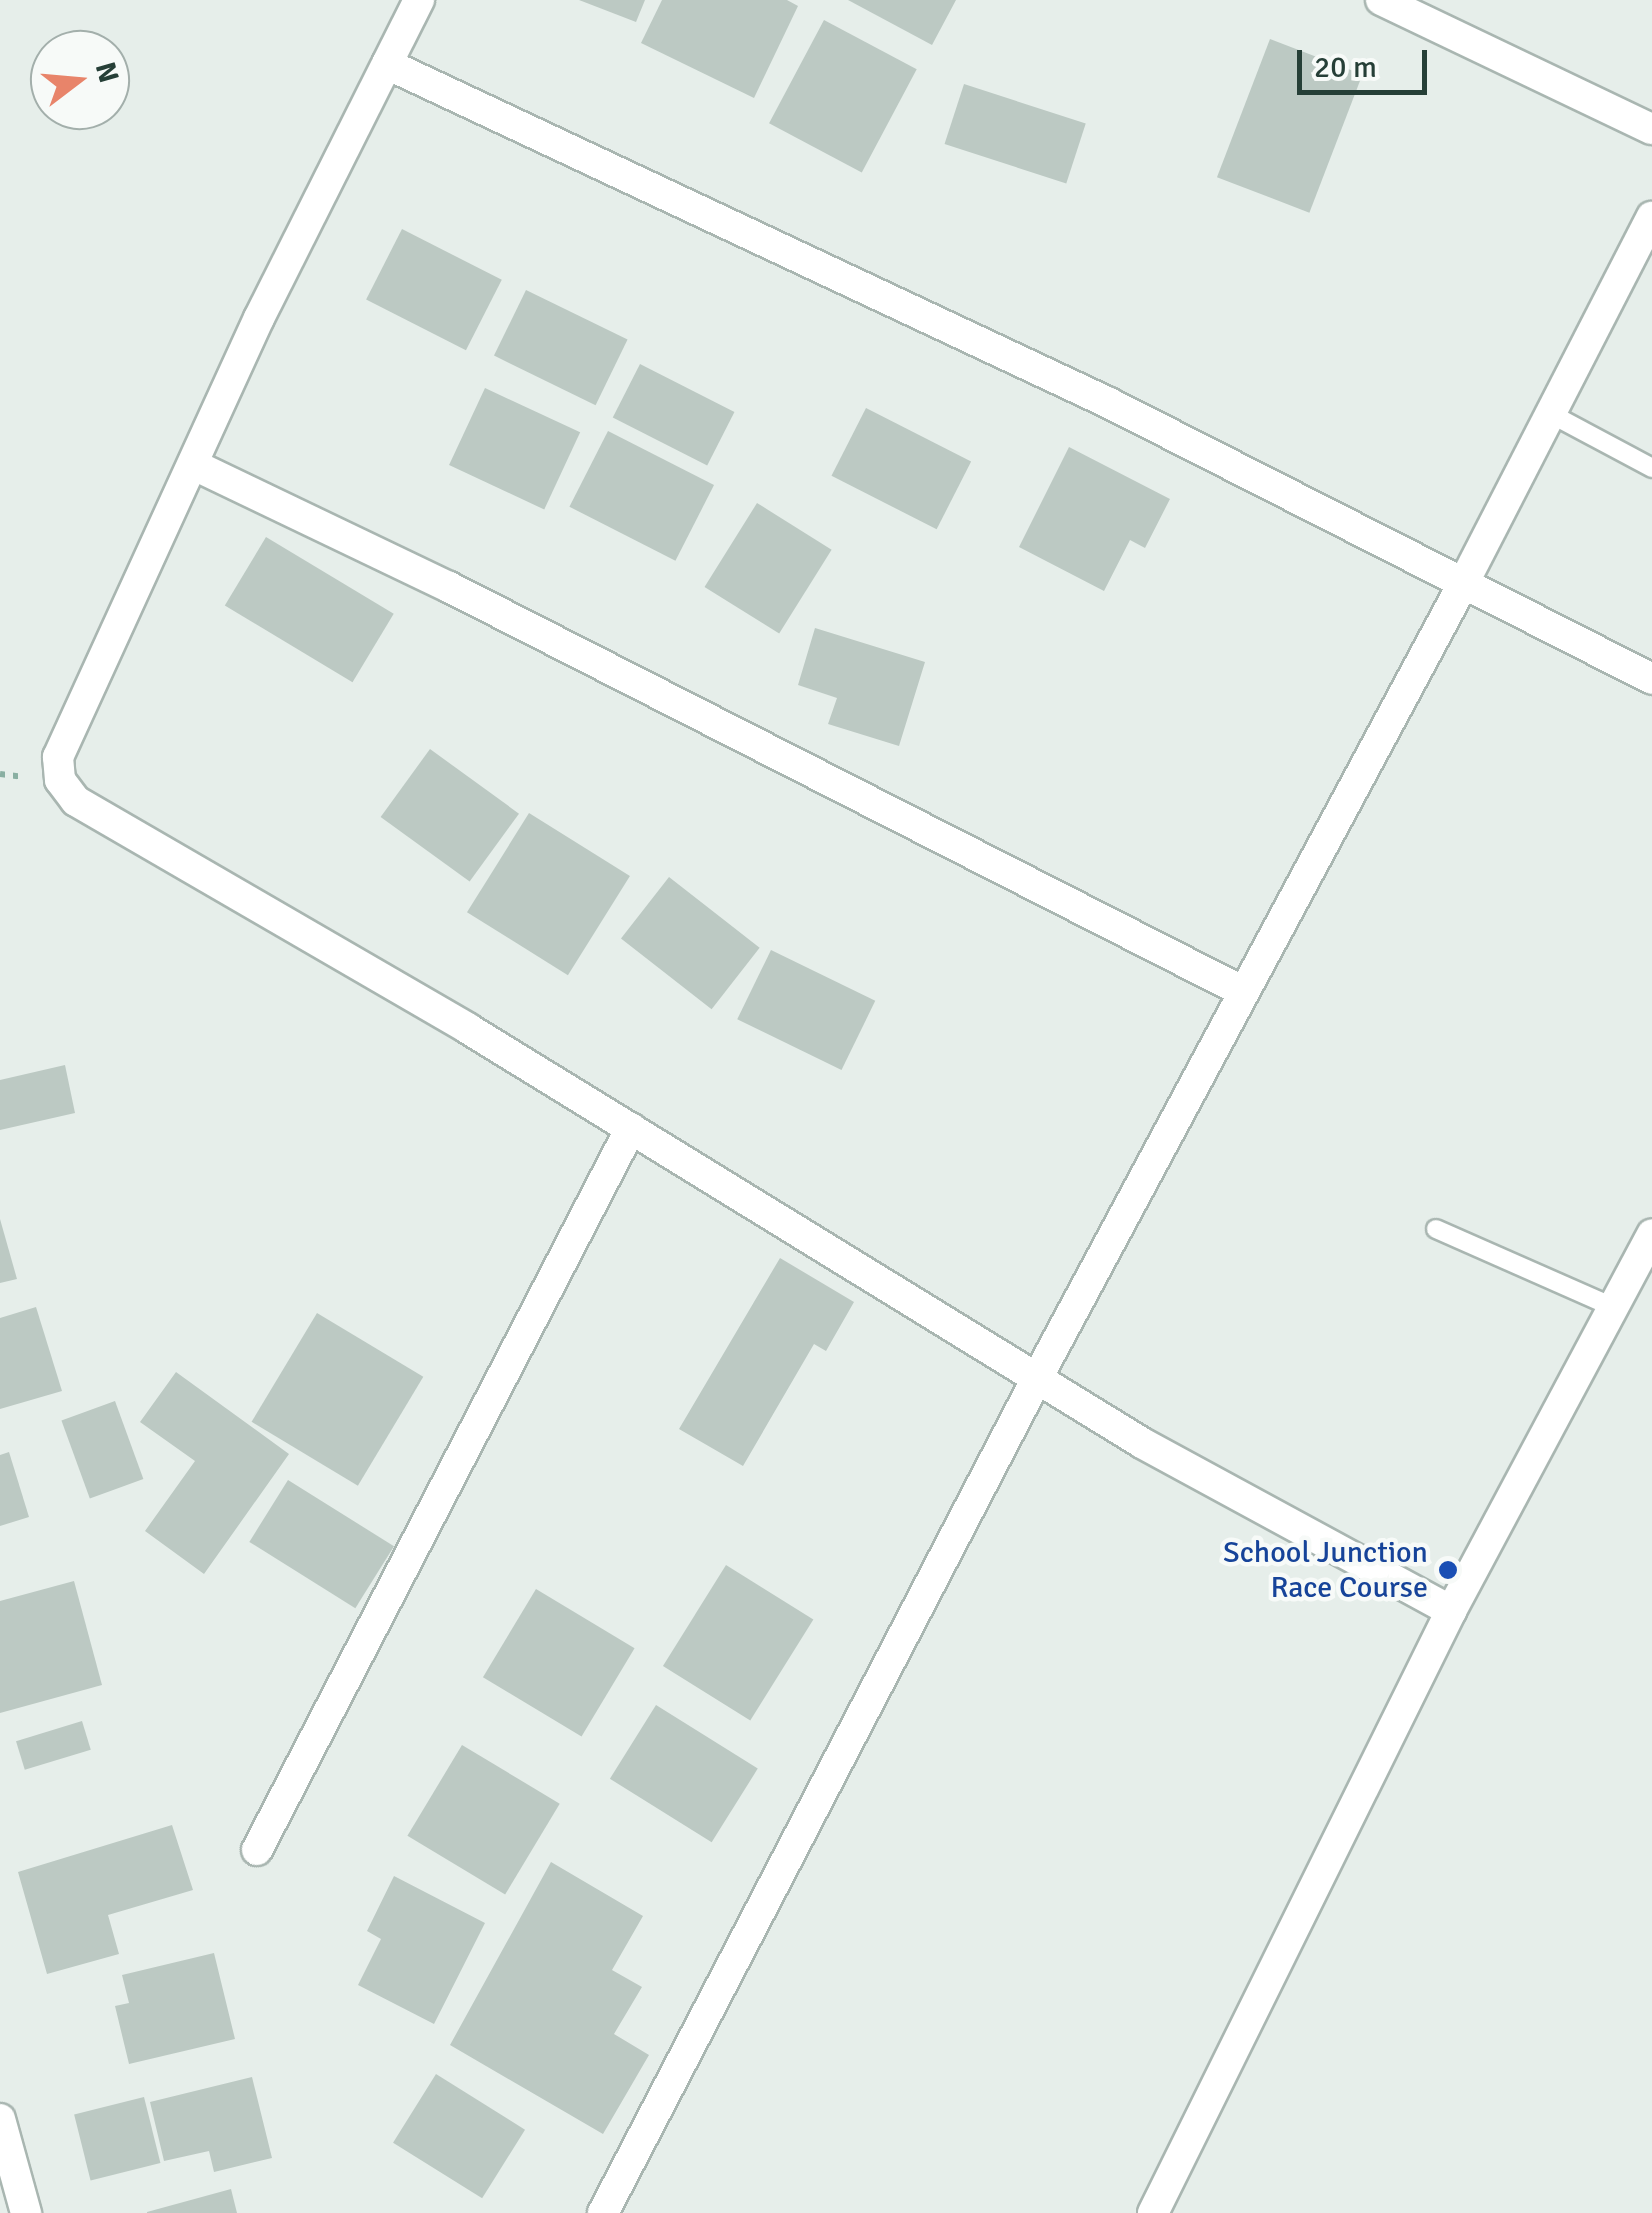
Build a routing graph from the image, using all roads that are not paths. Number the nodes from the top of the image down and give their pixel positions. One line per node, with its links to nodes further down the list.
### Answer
1 (419, 0): 3 (street)
2 (1381, 0): 4 (street)
3 (387, 64): 7 (street); 9 (street)
4 (1652, 129)
5 (1652, 217): 6 (street)
6 (1551, 414): 8 (lane); 9 (street)
7 (194, 465): 11 (street); 12 (street)
8 (1652, 468)
9 (1463, 584): 10 (street); 11 (street)
10 (1652, 679)
11 (1244, 992): 16 (street)
12 (632, 1128): 16 (street); 18 (street)
13 (1436, 1230): 15 (lane)
14 (1652, 1234): 15 (street)
15 (1613, 1307): 17 (street)
16 (1036, 1380): 17 (street); 21 (street)
17 (1451, 1611): 22 (street)
18 (256, 1850)
19 (0, 2119): 20 (street)
20 (26, 2213)
21 (603, 2213)
22 (1152, 2213)

